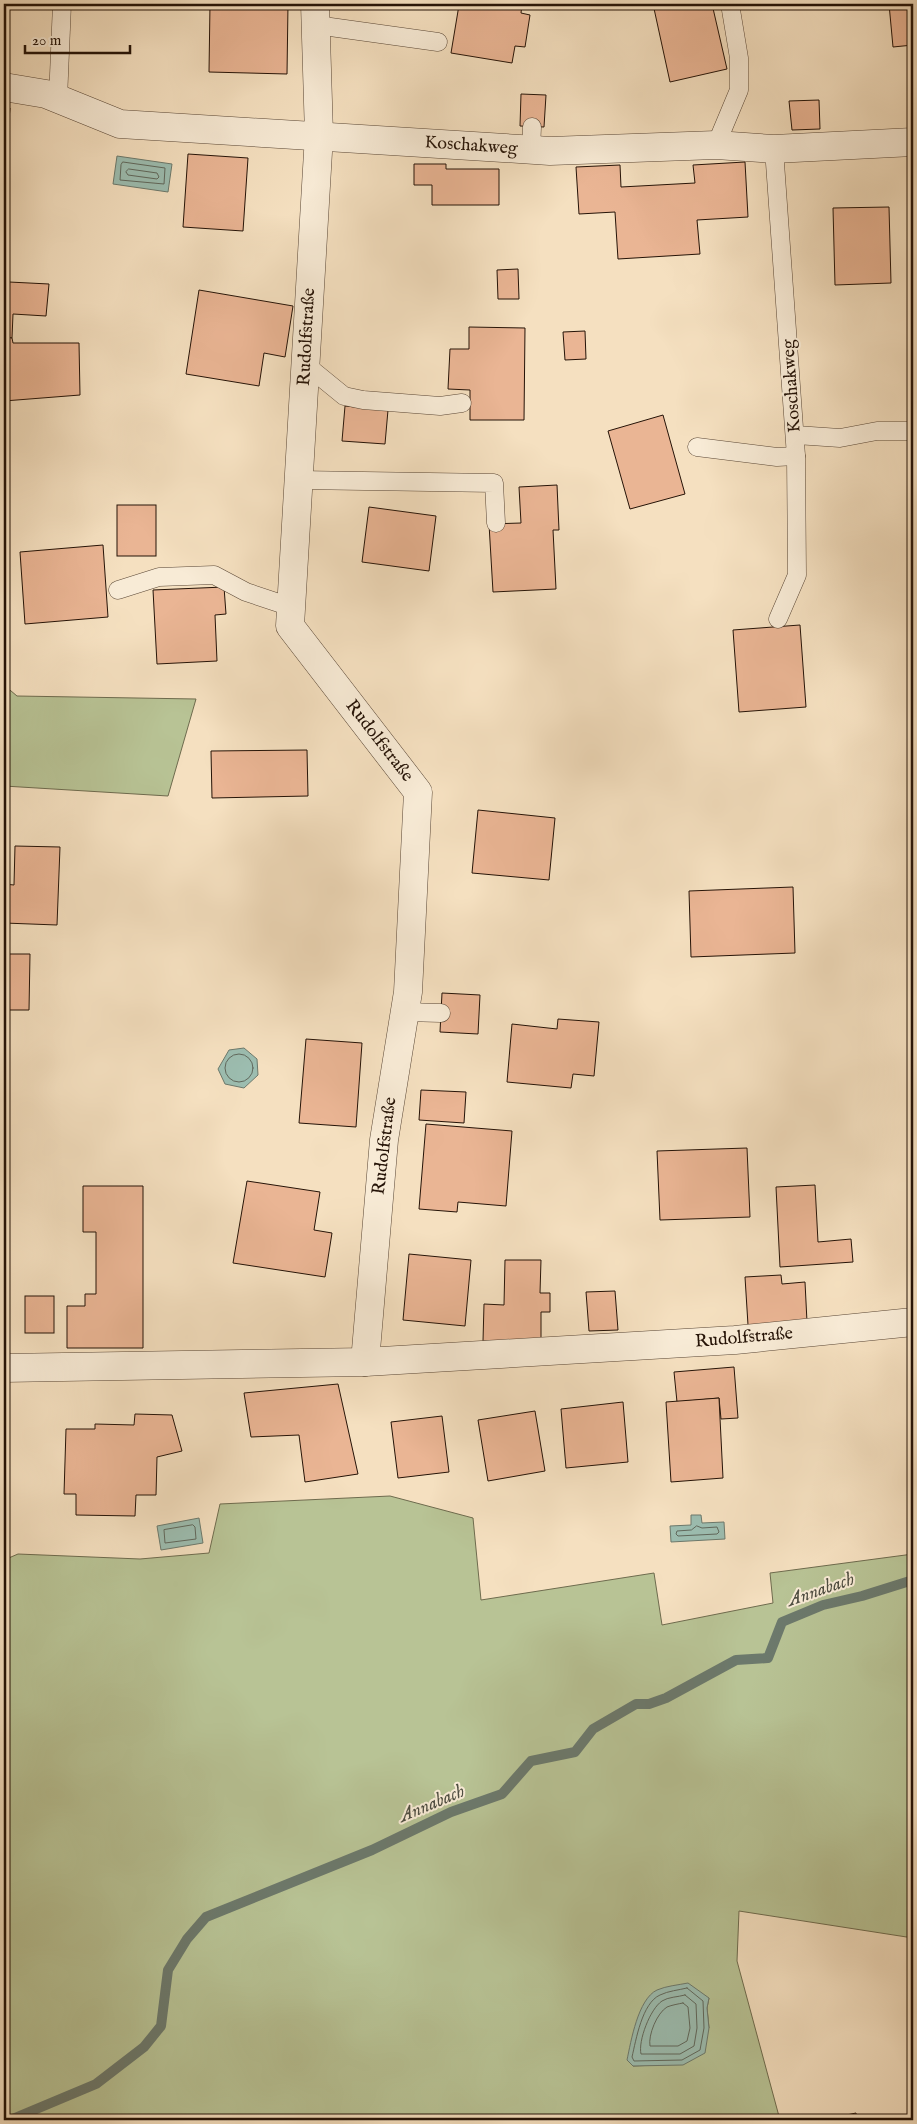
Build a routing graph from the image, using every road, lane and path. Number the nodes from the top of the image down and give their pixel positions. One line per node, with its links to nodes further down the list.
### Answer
1 (62, 4): 6 (lane)
2 (730, 4): 9 (lane)
3 (315, 14): 4 (lane); 7 (street)
4 (438, 42)
5 (4, 87): 6 (street, Koschakweg)
6 (58, 99): 7 (street, Koschakweg)
7 (319, 135): 9 (street, Koschakweg); 11 (street, Rudolfstraße)
8 (913, 142): 10 (street, Koschakweg)
9 (716, 145): 10 (street, Koschakweg)
10 (774, 149): 14 (lane, Koschakweg)
11 (306, 365): 12 (lane); 17 (street, Rudolfstraße)
12 (462, 403)
13 (913, 431): 14 (lane)
14 (796, 435): 16 (lane, Koschakweg)
15 (697, 447): 16 (lane)
16 (796, 456): 21 (lane, Koschakweg)
17 (299, 480): 18 (lane); 20 (street, Rudolfstraße)
18 (496, 523)
19 (118, 590): 20 (lane)
20 (291, 607): 22 (street, Rudolfstraße)
21 (778, 619)
22 (405, 1012): 23 (lane); 25 (street, Rudolfstraße)
23 (441, 1013)
24 (913, 1322): 25 (street, Rudolfstraße)
25 (365, 1362): 26 (street, Rudolfstraße)
26 (4, 1368)

